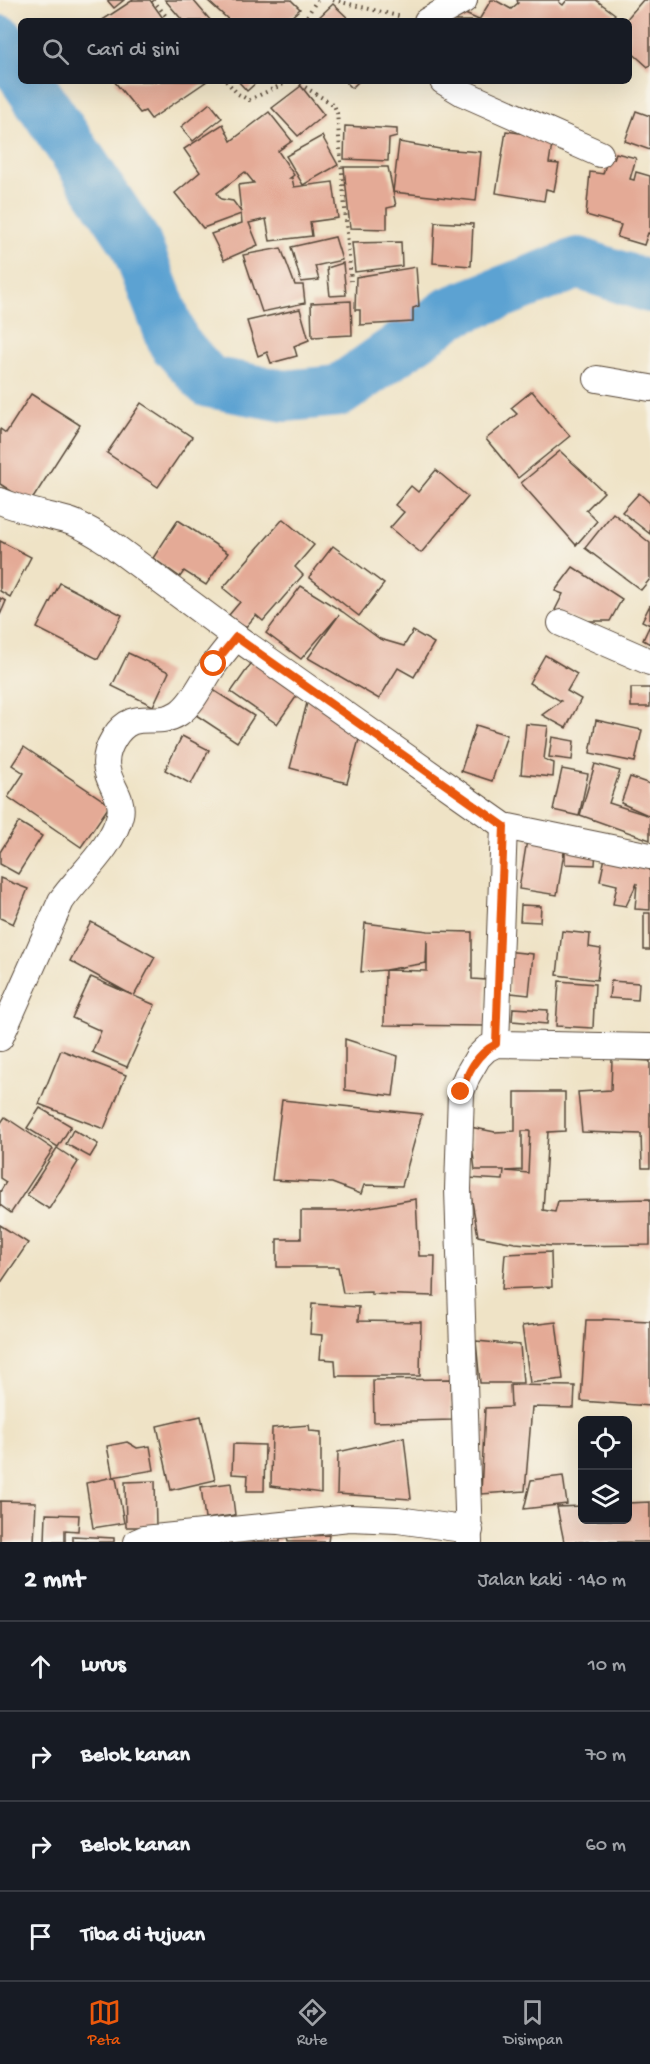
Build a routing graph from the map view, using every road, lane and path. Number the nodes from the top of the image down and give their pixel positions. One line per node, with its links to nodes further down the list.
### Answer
1 (153, 0): 5 (path)
2 (317, 0): 6 (path)
3 (333, 0): 7 (path)
4 (464, 0): 8 (street)
5 (168, 18)
6 (306, 18)
7 (413, 18)
8 (419, 18)
9 (229, 84): 10 (path)
10 (284, 84)
11 (300, 84): 14 (path)
12 (448, 84): 13 (street)
13 (600, 154)
14 (351, 281)
15 (597, 379): 16 (street)
16 (650, 388)
17 (0, 501): 19 (street)
18 (561, 623): 20 (street)
19 (236, 637): 21 (street); 23 (street)
20 (650, 662)
21 (504, 826): 22 (street); 24 (street)
22 (650, 856)
23 (0, 1038)
24 (496, 1044): 25 (street); 26 (street)
25 (650, 1047)
26 (470, 1536): 27 (street)
27 (137, 1542)

